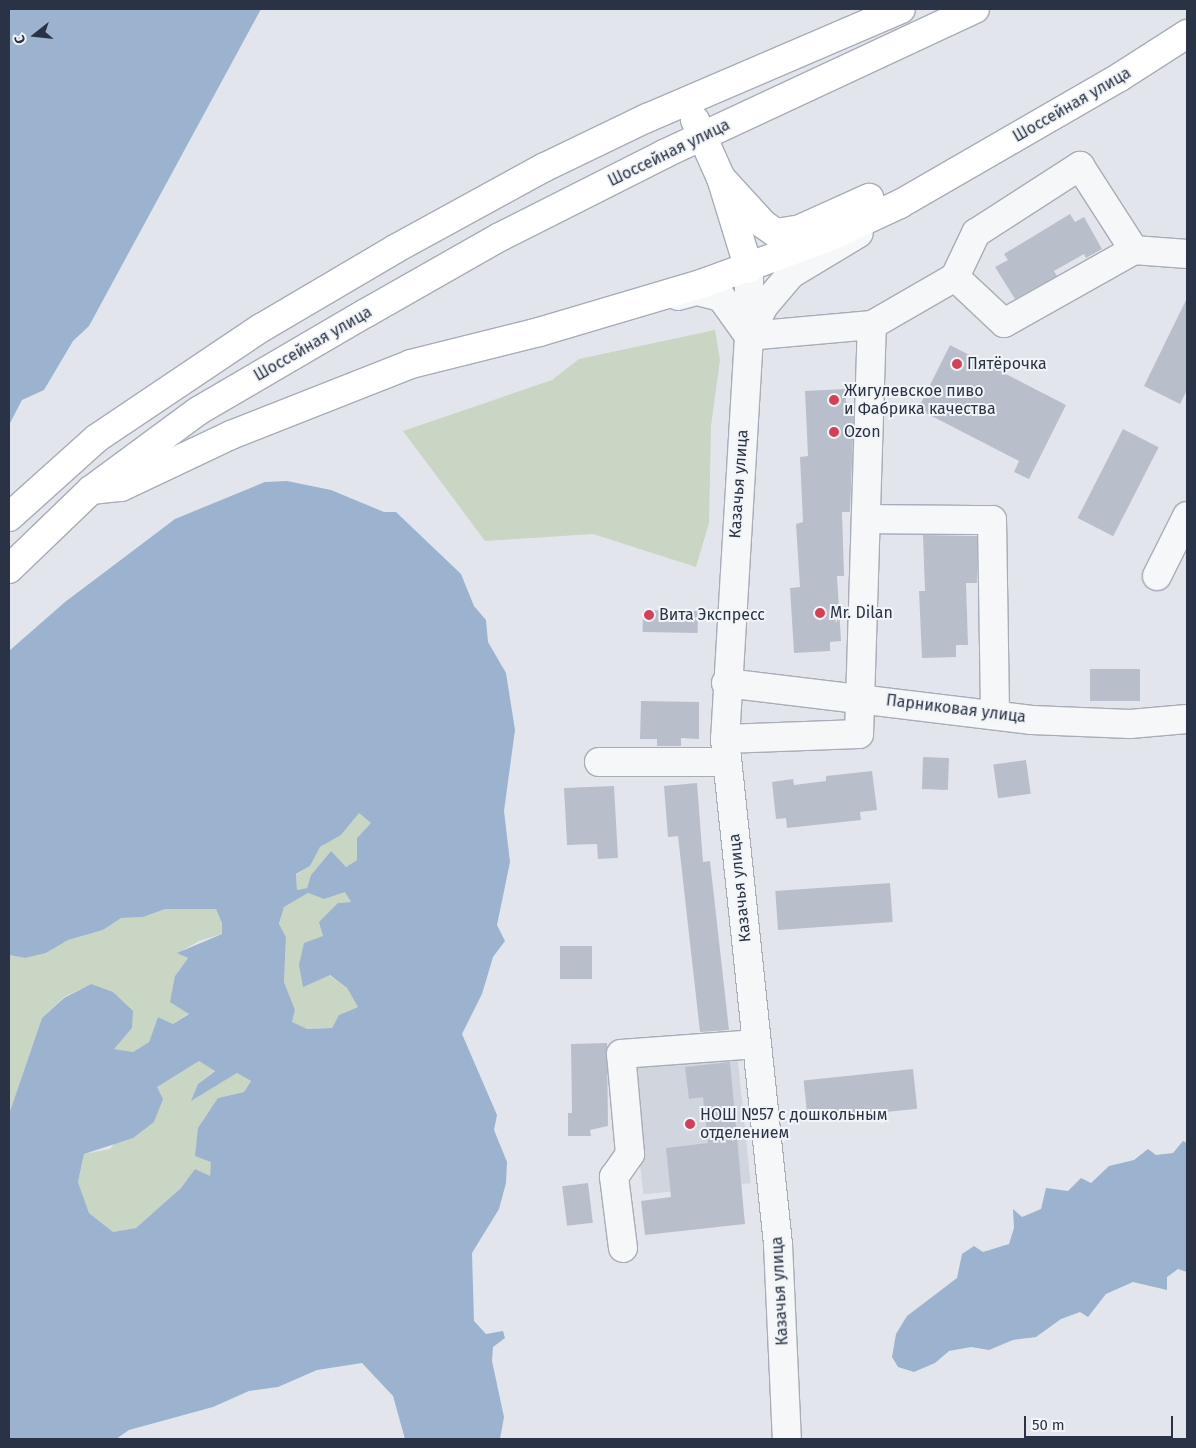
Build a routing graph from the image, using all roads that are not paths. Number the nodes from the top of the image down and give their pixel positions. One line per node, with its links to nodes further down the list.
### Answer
1 (901, 9): 4 (main road)
2 (975, 9): 5 (main road, Шоссейная улица)
3 (1187, 34): 6 (main road, Шоссейная улица)
4 (686, 100): 5 (main road, Казачья улица); 18 (main road)
5 (702, 136): 7 (main road, Казачья улица); 16 (main road, Шоссейная улица)
6 (954, 172): 7 (main road, Шоссейная улица); 8 (main road, Шоссейная улица)
7 (722, 178): 11 (main road, Казачья улица)
8 (884, 211): 11 (main road, Шоссейная улица); 15 (street, Казачья улица)
9 (1134, 250): 10 (street); 12 (street); 12 (street)
10 (1187, 254)
11 (749, 269): 14 (main road, Шоссейная улица); 15 (street, Казачья улица)
12 (955, 276): 13 (street)
13 (872, 325): 15 (street); 19 (street)
14 (539, 332): 15 (street, Шоссейная улица); 16 (main road, Шоссейная улица)
15 (749, 336): 22 (street, Казачья улица)
16 (91, 490): 20 (main road)
17 (1187, 516): 21 (street)
18 (9, 517)
19 (868, 519): 23 (street); 24 (street)
20 (9, 569)
21 (1157, 576)
22 (726, 683): 23 (street, Парниковая улица); 26 (street, Казачья улица)
23 (860, 698): 24 (street, Парниковая улица); 26 (street)
24 (995, 714): 25 (street, Парниковая улица)
25 (1187, 719)
26 (726, 751): 27 (street); 28 (street, Казачья улица)
27 (599, 762)
28 (757, 1044): 29 (street); 30 (street, Казачья улица)
29 (623, 1248)
30 (787, 1439)

